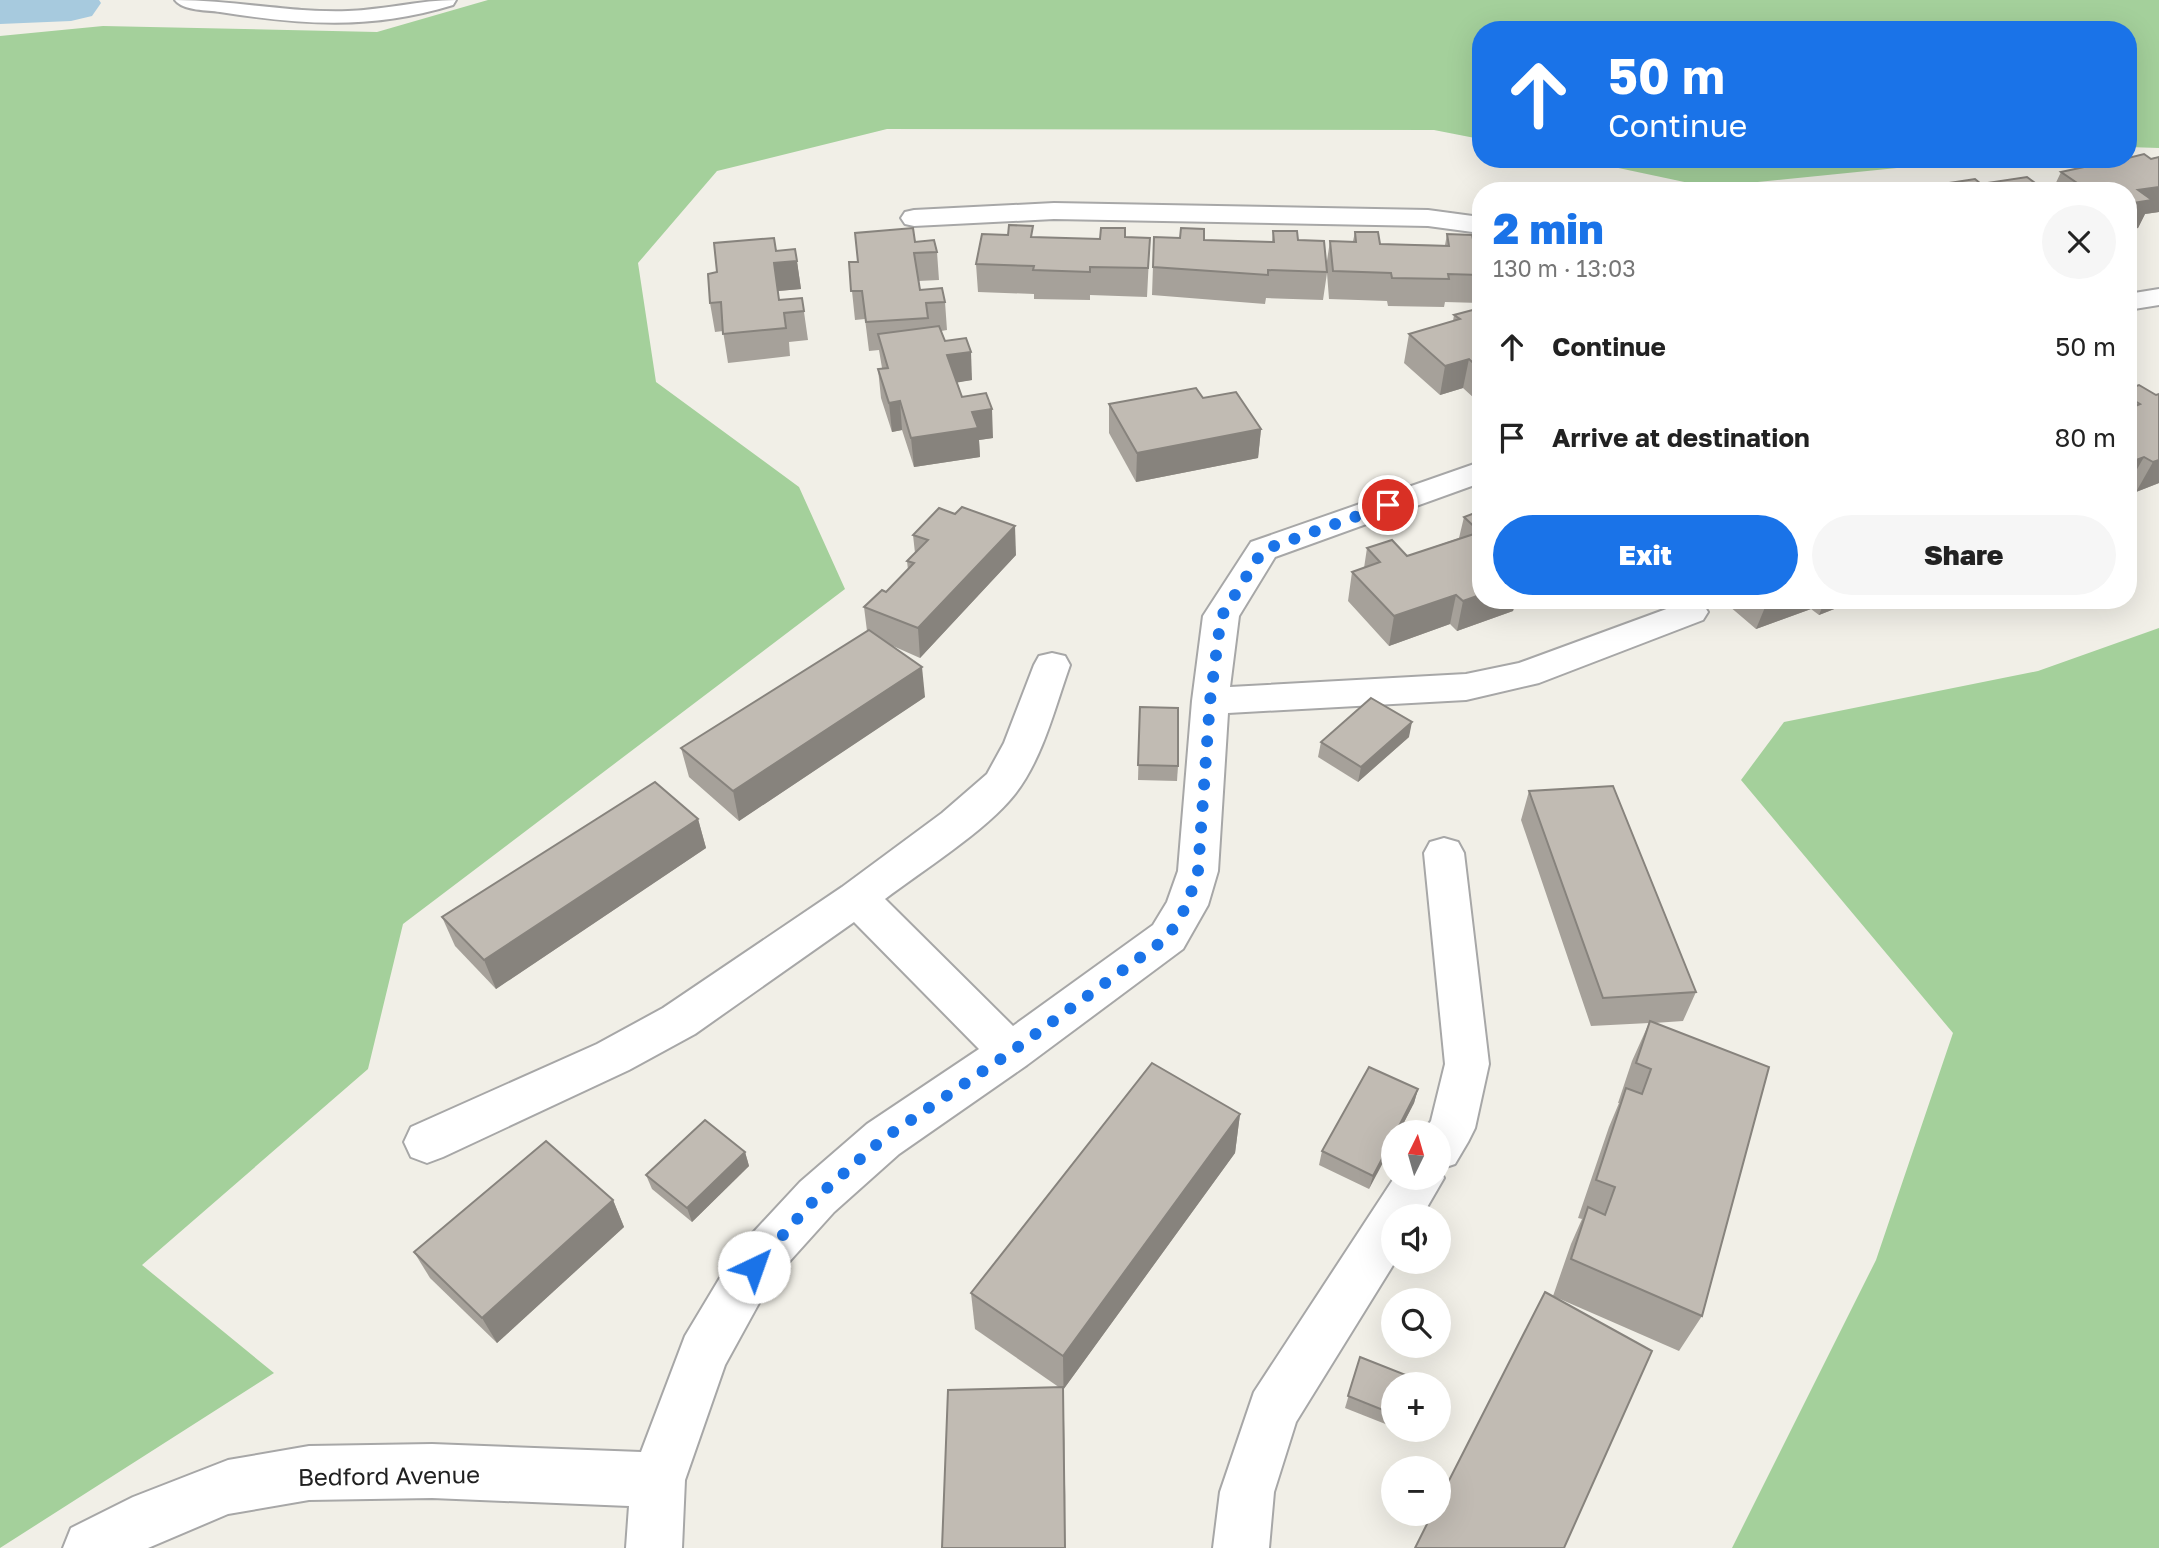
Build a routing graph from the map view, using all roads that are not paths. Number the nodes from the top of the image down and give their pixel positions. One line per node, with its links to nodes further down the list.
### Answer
1 (186, 0): 2 (street)
2 (445, 0)
3 (915, 218): 4 (street)
4 (1472, 224)
5 (2159, 296): 6 (street)
6 (2137, 300)
7 (1472, 475): 10 (street)
8 (1691, 612): 10 (street)
9 (1052, 665): 12 (street)
10 (1210, 701): 13 (street)
11 (1444, 853): 14 (street)
12 (857, 898): 13 (street); 15 (street)
13 (1011, 1052): 17 (street)
14 (1451, 1130)
15 (427, 1142)
16 (1381, 1240): 20 (street)
17 (658, 1480): 18 (street, Bedford Avenue); 19 (street)
18 (91, 1548)
19 (654, 1548)
20 (1241, 1548)

